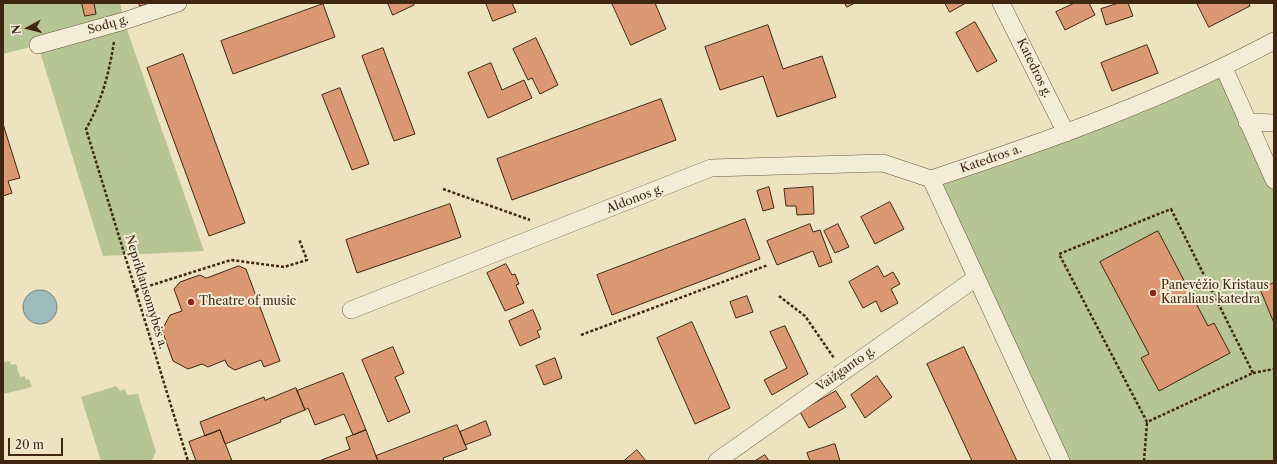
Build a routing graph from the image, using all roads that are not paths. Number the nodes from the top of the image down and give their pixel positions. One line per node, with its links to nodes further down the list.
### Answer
1 (178, 3): 4 (street, Sodų g.)
2 (1001, 3): 8 (street, Katedros g.)
3 (1274, 42): 5 (street, Katedros a.)
4 (38, 45)
5 (1224, 68): 6 (street); 8 (street, Katedros a.)
6 (1247, 122): 7 (street); 10 (street)
7 (1274, 123)
8 (1066, 133): 9 (street, Katedros a.)
9 (931, 179): 11 (street); 12 (street, Aldonos g.)
10 (1274, 180)
11 (976, 278): 13 (street, Vaižganto g.); 14 (street)
12 (351, 310)
13 (717, 461)
14 (1061, 461)

